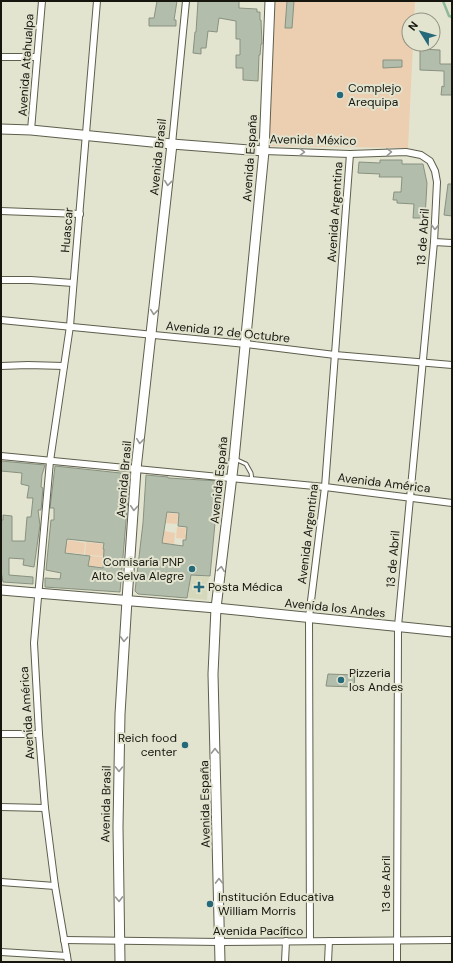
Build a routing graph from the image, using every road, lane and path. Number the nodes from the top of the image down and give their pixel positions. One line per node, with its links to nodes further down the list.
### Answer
1 (42, 1): 6 (street, Avenida Atahualpa)
2 (98, 1): 9 (street, Huascar)
3 (186, 1): 10 (street, Avenida Brasil)
4 (270, 1): 11 (street, Avenida España)
5 (1, 57): 6 (street)
6 (37, 57): 8 (street, Avenida Atahualpa)
7 (1, 129): 8 (street, Avenida México)
8 (31, 130): 9 (street, Avenida México)
9 (86, 136): 10 (street, Avenida México); 15 (street, Huascar)
10 (172, 144): 11 (street, Avenida México); 22 (street, Avenida Brasil, one-way to 22)
11 (264, 151): 12 (street, Avenida México, one-way to 12); 23 (street, Avenida España)
12 (350, 154): 13 (street, Avenida México, one-way to 13); 24 (street, Avenida Argentina)
13 (430, 161): 16 (street, 13 de Abril, one-way to 16)
14 (1, 211): 15 (street)
15 (80, 214): 19 (street, Huascar)
16 (434, 242): 17 (street); 25 (street, 13 de Abril)
17 (452, 244)
18 (1, 280): 19 (street)
19 (74, 283): 21 (street, Huascar)
20 (1, 320): 21 (street, Avenida 12 de Octubre)
21 (70, 326): 22 (street, Avenida 12 de Octubre); 28 (street, Huascar)
22 (151, 335): 23 (street, Avenida 12 de Octubre); 32 (street, Avenida Brasil, one-way to 32)
23 (246, 344): 24 (street, Avenida 12 de Octubre); 30 (street, Avenida España)
24 (335, 355): 25 (street, Avenida 12 de Octubre); 35 (street, Avenida Argentina)
25 (422, 363): 26 (street, Avenida 12 de Octubre); 36 (street, 13 de Abril)
26 (452, 365)
27 (1, 366): 28 (street)
28 (64, 366): 31 (street, Huascar)
29 (1, 456): 31 (street, Avenida América)
30 (234, 459): 33 (street, Avenida España); 34 (lane)
31 (50, 461): 32 (street, Avenida América); 39 (street, Avenida América)
32 (136, 469): 33 (street, Avenida América); 40 (street, Avenida Brasil, one-way to 40)
33 (232, 478): 34 (street, Avenida América); 41 (street, Avenida España, one-way to 33)
34 (252, 480): 35 (street, Avenida América)
35 (325, 487): 36 (street, Avenida América); 42 (street, Avenida Argentina)
36 (409, 498): 37 (street, Avenida América); 43 (street, 13 de Abril)
37 (452, 503)
38 (1, 590): 39 (street, Avenida los Andes)
39 (38, 593): 40 (street, Avenida los Andes); 46 (street, Avenida América)
40 (127, 600): 41 (street, Avenida los Andes); 53 (street, Avenida Brasil, one-way to 53)
41 (216, 608): 42 (street, Avenida los Andes); 57 (street, Avenida España, one-way to 41)
42 (310, 617): 43 (street, Avenida los Andes); 54 (street, Avenida Argentina)
43 (398, 626): 44 (street, Avenida los Andes); 56 (street, 13 de Abril)
44 (452, 632)
45 (1, 734): 46 (street)
46 (39, 734): 48 (street, Avenida América)
47 (1, 807): 48 (street)
48 (45, 808): 50 (street, Avenida América)
49 (1, 882): 50 (street)
50 (55, 886): 51 (street, Avenida América)
51 (64, 940): 53 (street, Avenida Pacífico); 60 (street, Avenida América)
52 (452, 940): 56 (street, Avenida Pacífico)
53 (119, 941): 57 (street, Avenida Pacífico); 61 (street, Avenida Brasil)
54 (310, 941): 55 (street, Avenida Pacífico); 58 (street, Avenida Pacífico)
55 (329, 941): 56 (street, Avenida Pacífico); 64 (street)
56 (397, 941): 65 (street, 13 de Abril)
57 (220, 942): 58 (street, Avenida Pacífico); 62 (street, Avenida España)
58 (286, 942): 63 (street)
59 (1, 952): 60 (street)
60 (67, 959)
61 (120, 962)
62 (220, 962)
63 (285, 962)
64 (328, 962)
65 (397, 962)

